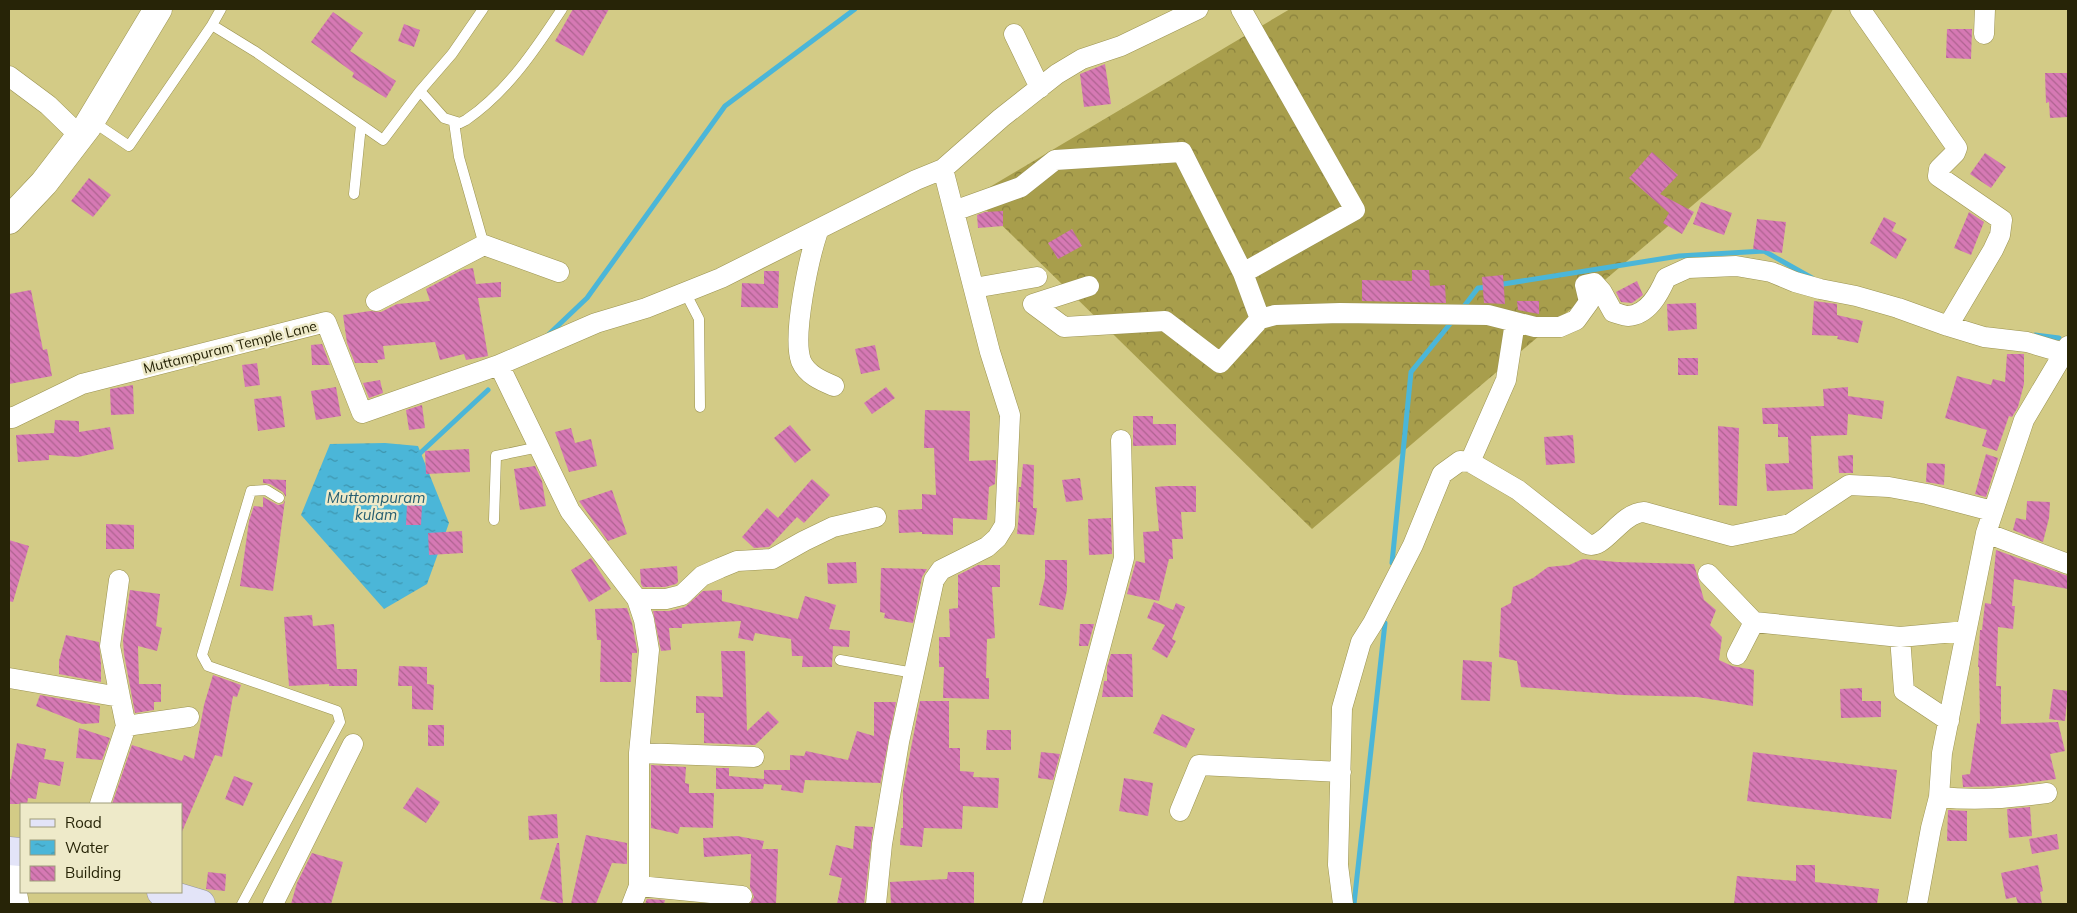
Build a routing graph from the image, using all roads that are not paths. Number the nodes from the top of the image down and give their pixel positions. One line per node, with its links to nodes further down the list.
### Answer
1 (158, 9): 17 (main road)
2 (221, 9): 9 (lane)
3 (483, 9): 14 (lane)
4 (562, 9): 15 (lane)
5 (1198, 9): 13 (street)
6 (1241, 9): 25 (street)
7 (1860, 9): 33 (street)
8 (1985, 9): 11 (street)
9 (212, 25): 16 (lane); 17 (lane)
10 (1014, 34): 13 (street)
11 (1984, 34)
12 (9, 76): 17 (street)
13 (1040, 88): 18 (street)
14 (420, 91): 15 (lane); 16 (lane)
15 (454, 122): 23 (lane)
16 (361, 125): 19 (lane)
17 (86, 128): 21 (main road)
18 (943, 169): 20 (street); 22 (street)
19 (354, 194)
20 (954, 211): 25 (street); 28 (street)
21 (9, 220)
22 (818, 231): 29 (street); 36 (street)
23 (484, 245): 24 (street); 30 (street)
24 (559, 272)
25 (1243, 273): 31 (street)
26 (1037, 277): 28 (street)
27 (1090, 286): 31 (street)
28 (974, 288): 56 (street)
29 (685, 292): 35 (street); 37 (lane)
30 (376, 301)
31 (1260, 319): 32 (street)
32 (1515, 322): 33 (street); 41 (street)
33 (1948, 326): 34 (street)
34 (2067, 352): 43 (street)
35 (499, 365): 38 (street, Muttampuram Temple Lane); 40 (street)
36 (834, 386)
37 (700, 407)
38 (9, 417)
39 (1121, 440): 79 (street)
40 (539, 447): 45 (lane); 50 (street)
41 (1470, 462): 43 (street); 65 (street)
42 (279, 498): 76 (lane)
43 (1992, 511): 46 (street)
44 (876, 517): 50 (street)
45 (494, 520)
46 (1986, 533): 47 (street); 52 (street)
47 (2068, 564)
48 (1708, 574): 51 (street)
49 (119, 580): 58 (street)
50 (637, 599): 63 (street)
51 (1754, 622): 53 (street); 54 (street)
52 (1966, 631): 53 (street); 60 (street)
53 (1900, 637): 60 (street)
54 (1737, 655)
55 (840, 660): 56 (lane)
56 (914, 673): 78 (street)
57 (9, 678): 58 (street)
58 (120, 696): 61 (street)
59 (189, 717): 61 (street)
60 (1949, 721): 67 (street)
61 (126, 726): 68 (street)
62 (353, 744): 77 (street)
63 (639, 753): 64 (street); 72 (street)
64 (754, 757)
65 (1341, 772): 69 (street); 80 (street)
66 (2047, 793): 67 (street)
67 (1939, 797): 81 (street)
68 (100, 803)
69 (1180, 811)
70 (20, 856): 74 (street)
71 (164, 893): 75 (main road)
72 (636, 895): 73 (street)
73 (742, 896)
74 (19, 904)
75 (201, 904)
76 (242, 904)
77 (273, 904)
78 (876, 904)
79 (1032, 904)
80 (1343, 904)
81 (1917, 904)

